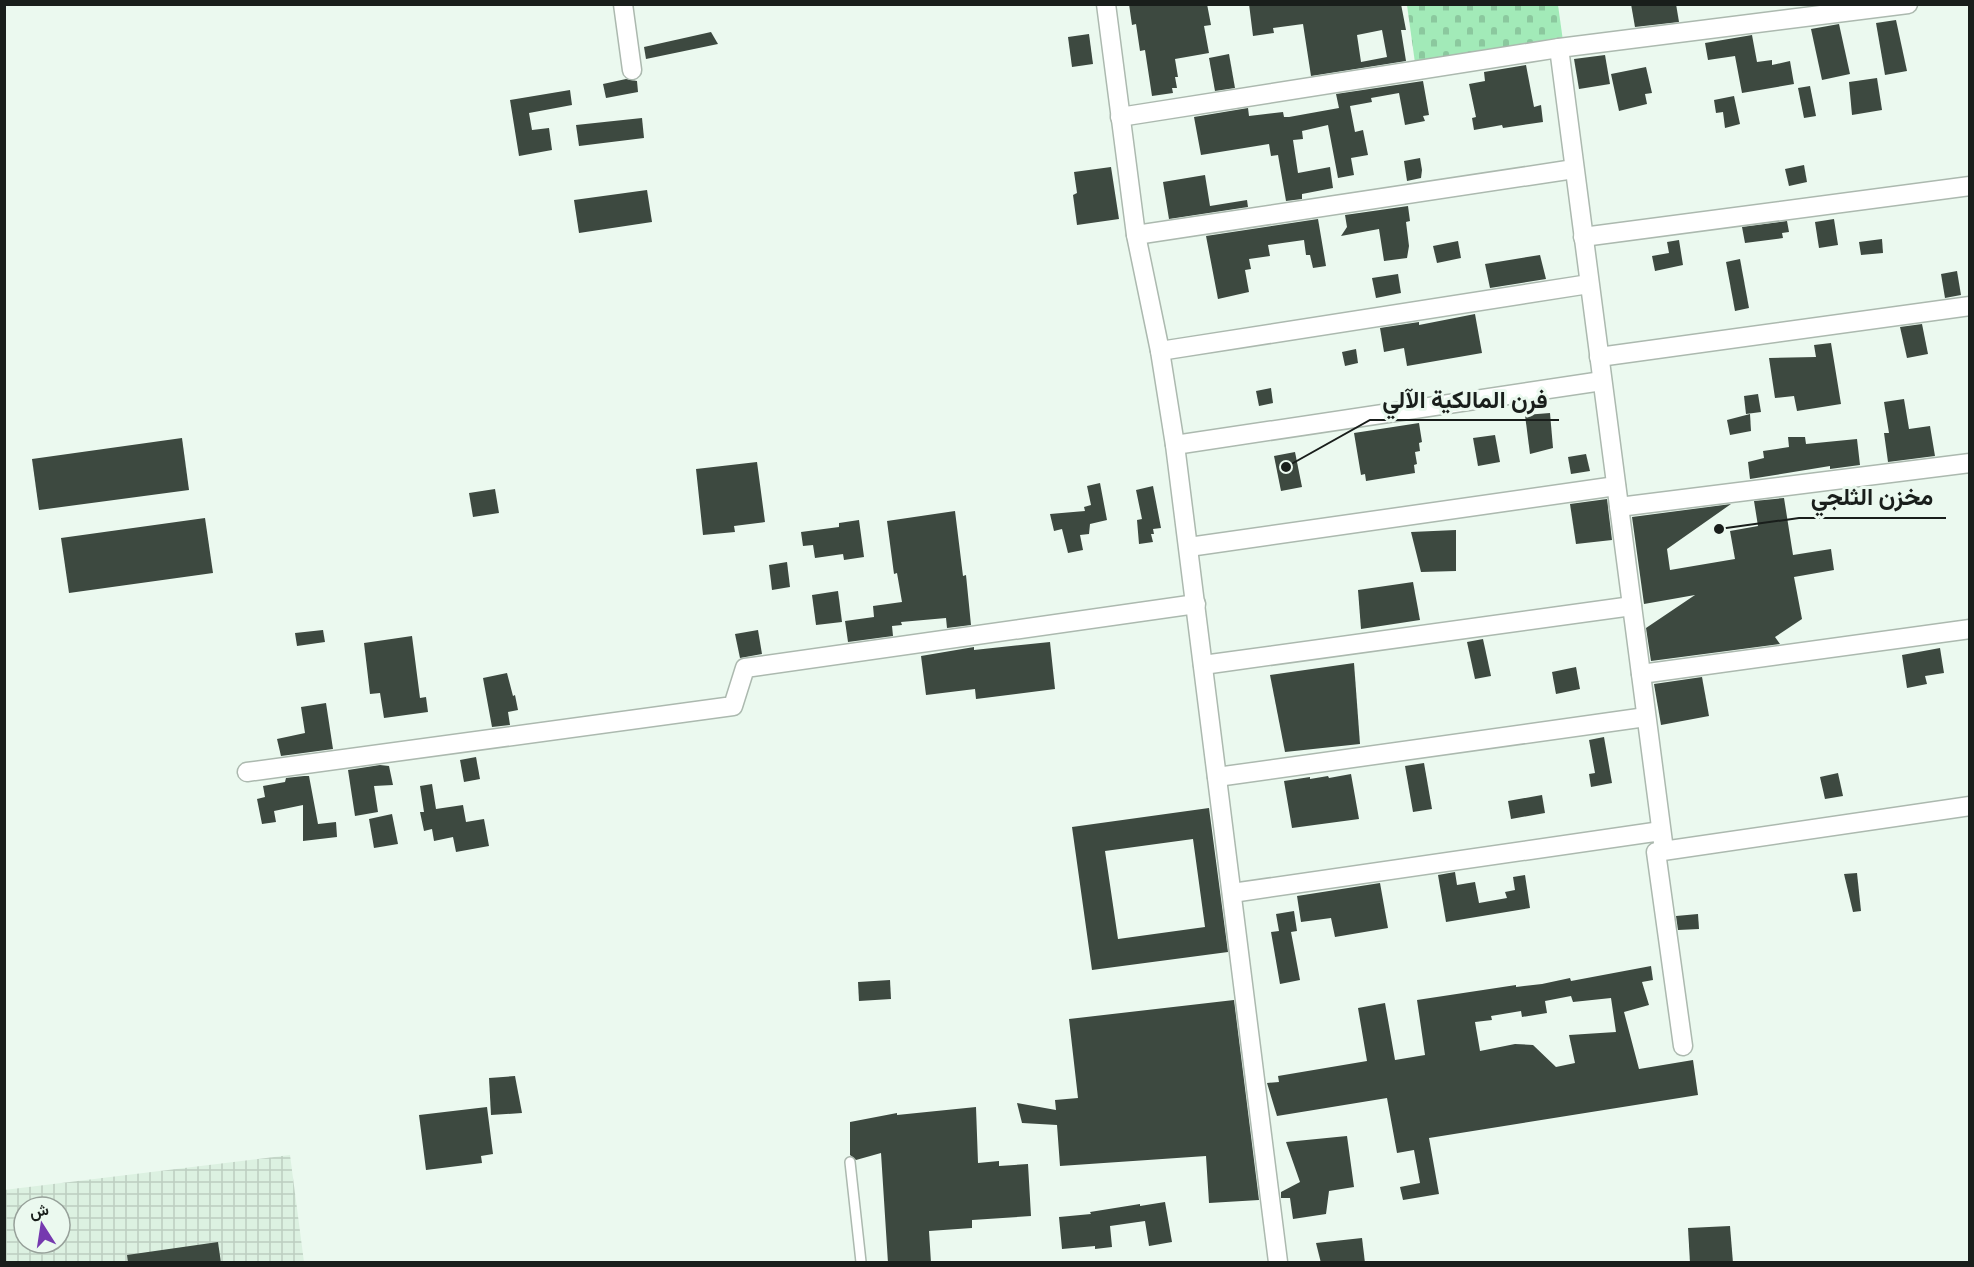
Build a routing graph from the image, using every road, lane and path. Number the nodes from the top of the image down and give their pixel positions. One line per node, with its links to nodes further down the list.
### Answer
1 (623, 4): 5 (street)
2 (1106, 4): 6 (street)
3 (1908, 4): 4 (street)
4 (1559, 48): 6 (street); 7 (street)
5 (632, 70)
6 (1120, 117): 9 (street)
7 (1574, 169): 9 (street); 10 (street)
8 (1970, 186): 10 (street)
9 (1137, 235): 13 (street)
10 (1583, 237): 11 (street)
11 (1589, 284): 13 (street); 14 (street)
12 (1970, 306): 14 (street)
13 (1160, 351): 16 (street)
14 (1599, 357): 15 (street)
15 (1602, 381): 16 (street); 18 (street)
16 (1175, 446): 20 (street)
17 (1970, 463): 19 (street)
18 (1616, 486): 19 (street); 20 (street)
19 (1619, 507): 22 (street)
20 (1189, 547): 21 (street)
21 (1196, 604): 24 (street); 27 (street)
22 (1632, 606): 24 (street); 25 (street)
23 (1970, 629): 25 (street)
24 (1203, 665): 28 (street)
25 (1641, 674): 26 (street)
26 (1646, 717): 28 (street); 30 (street)
27 (247, 772)
28 (1217, 777): 32 (street)
29 (1970, 806): 31 (street)
30 (1661, 831): 31 (street); 32 (street)
31 (1664, 850): 33 (street)
32 (1232, 893): 36 (street)
33 (1683, 1047)
34 (850, 1162): 35 (lane)
35 (861, 1263)
36 (1278, 1263)

